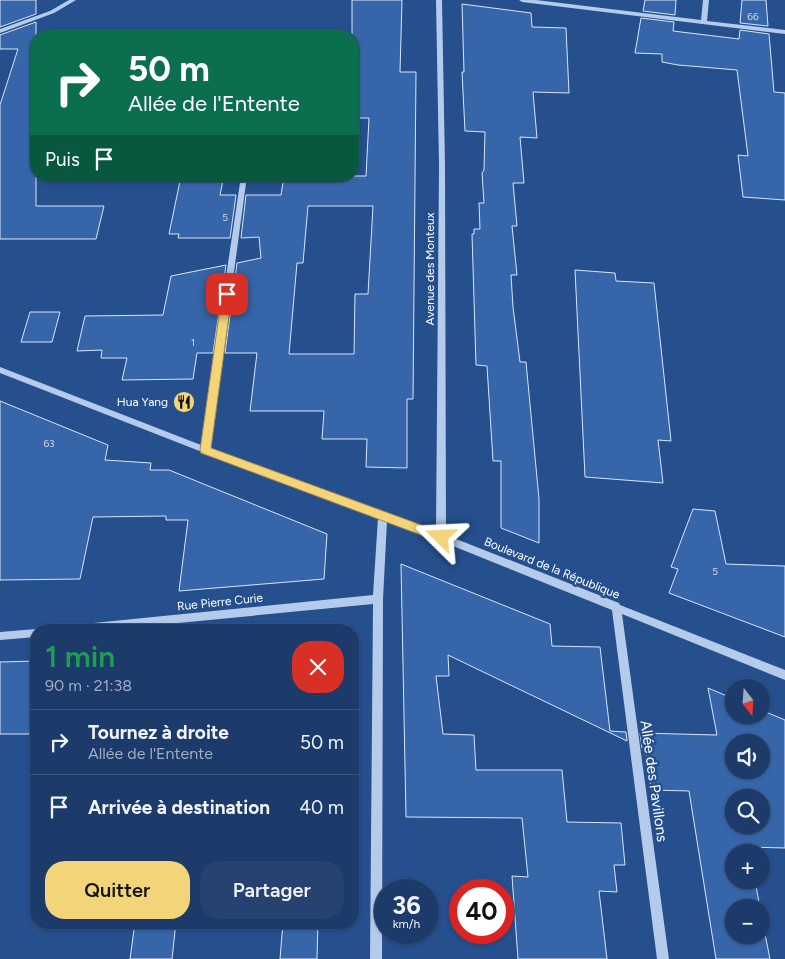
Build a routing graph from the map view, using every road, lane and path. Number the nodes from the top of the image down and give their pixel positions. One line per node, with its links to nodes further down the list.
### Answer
1 (73, 0): 6 (street)
2 (439, 0): 12 (street, Avenue des Monteux)
3 (522, 0): 5 (street)
4 (706, 0): 5 (street)
5 (704, 22): 7 (street)
6 (0, 31)
7 (785, 32)
8 (243, 182): 10 (street)
9 (0, 370): 10 (street, Boulevard de la République)
10 (205, 450): 11 (street, Boulevard de la République)
11 (383, 515): 12 (street, Boulevard de la République); 13 (street)
12 (441, 537): 14 (street, Boulevard de la République)
13 (378, 599): 15 (street, Rue Pierre Curie); 19 (street)
14 (616, 606): 18 (street, Boulevard de la République); 20 (street, Allée des Pavillons)
15 (124, 624)
16 (30, 634): 17 (street)
17 (0, 636)
18 (785, 675)
19 (376, 959)
20 (663, 959)

